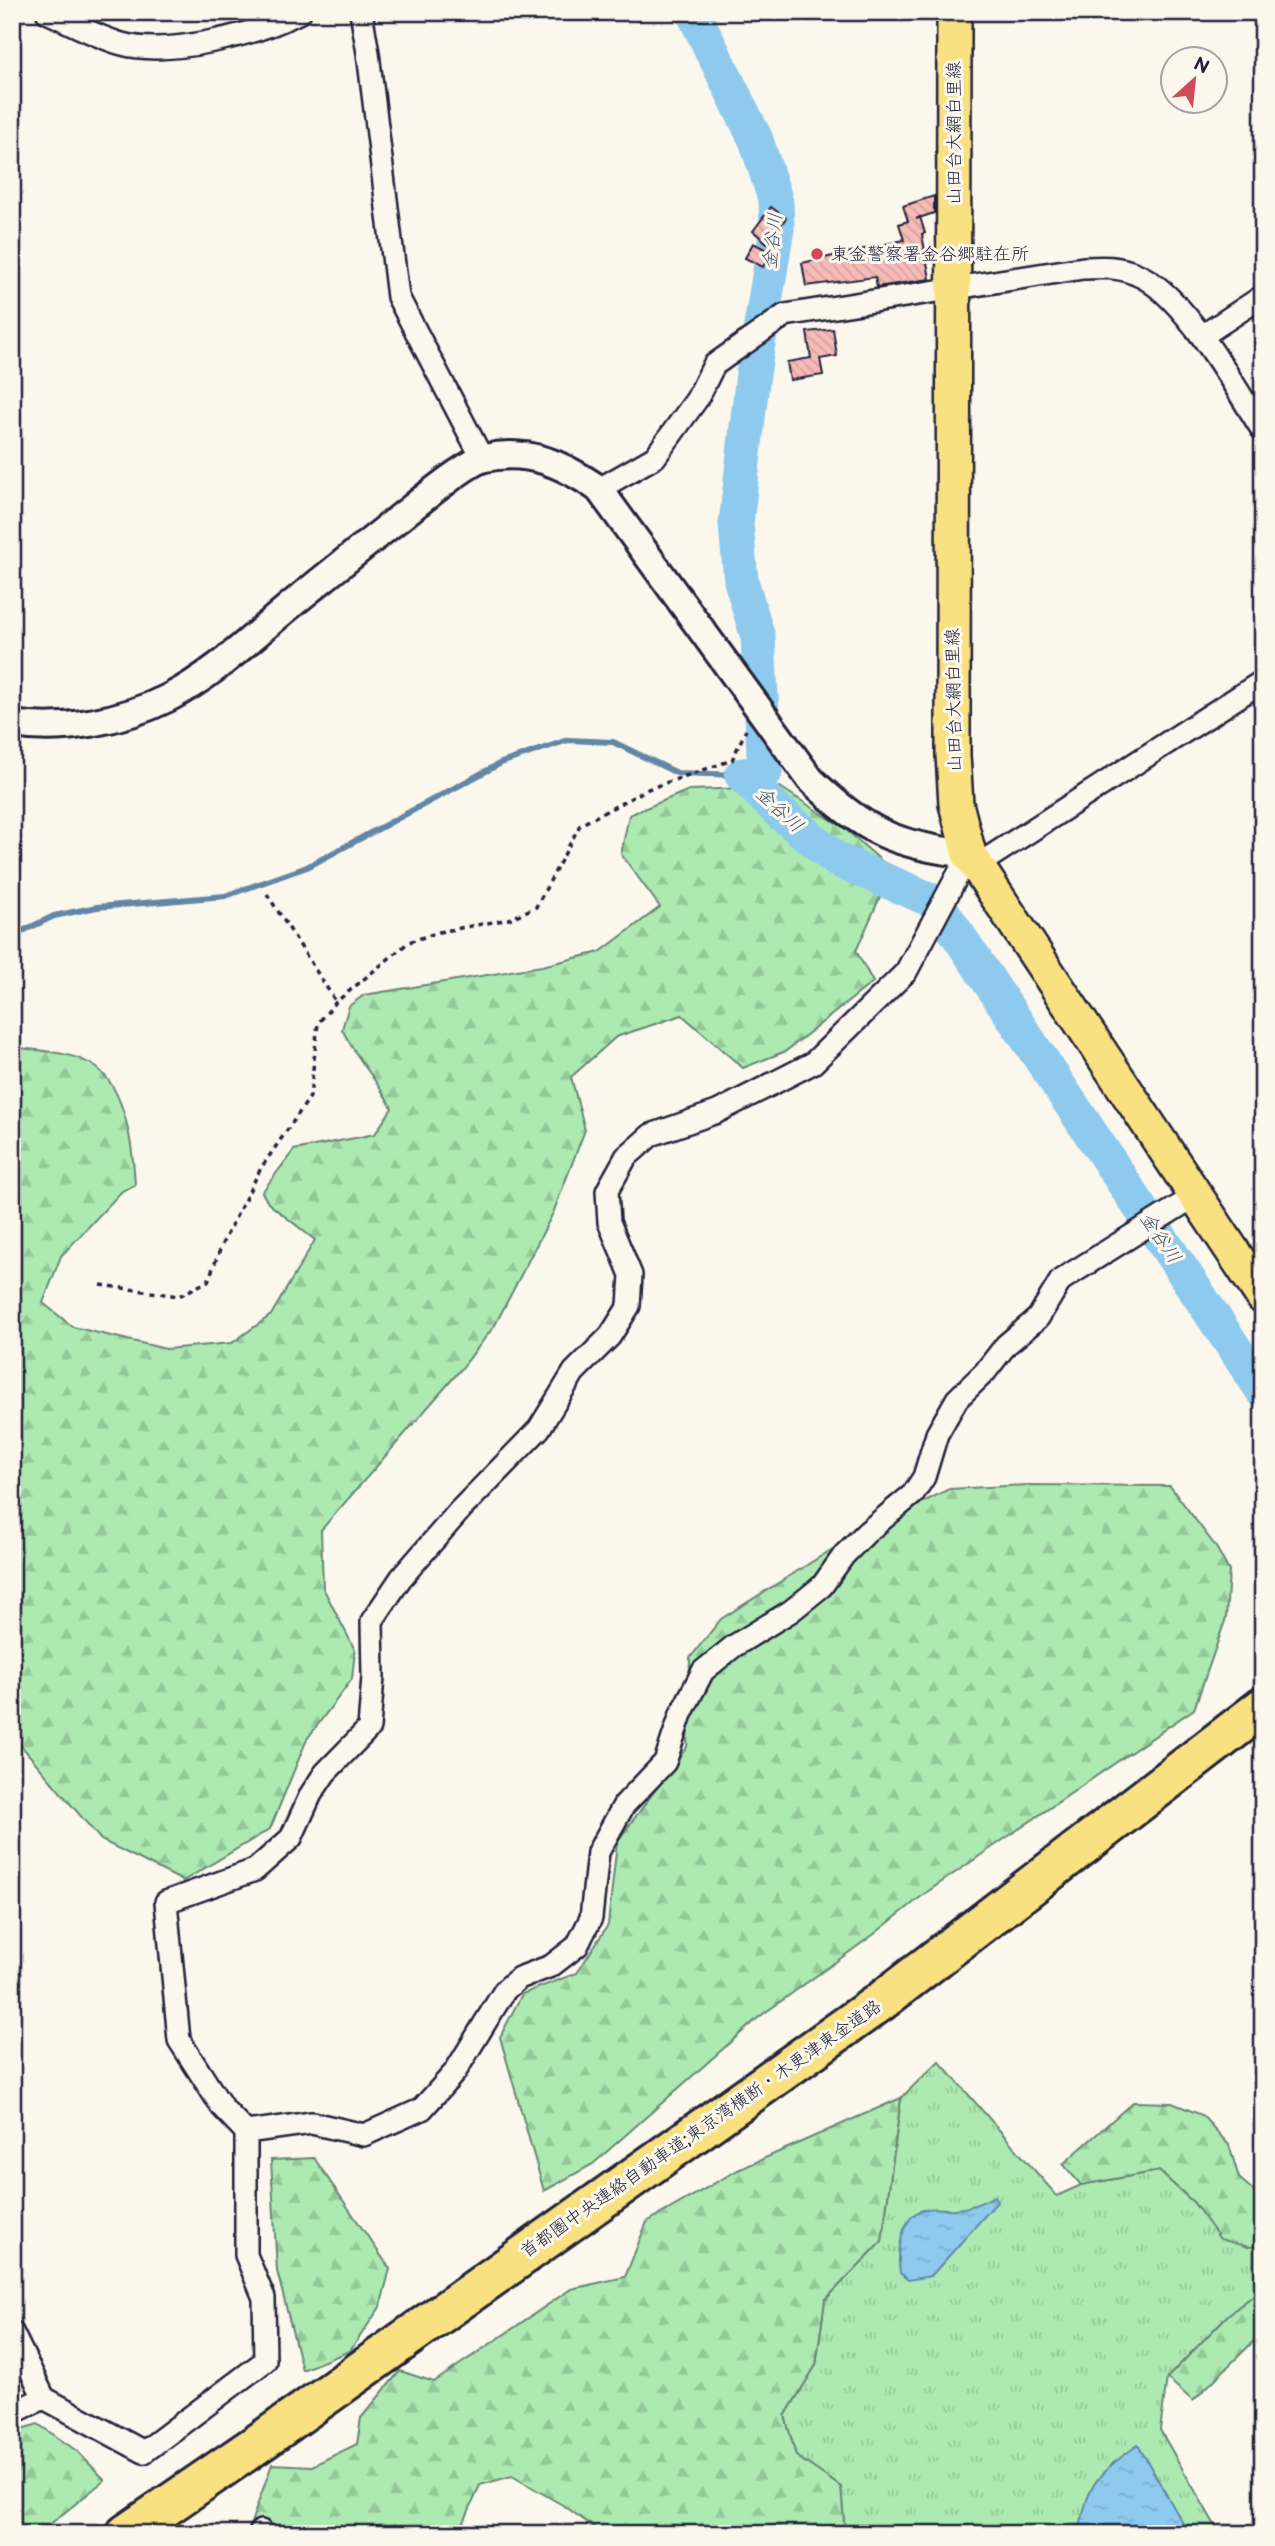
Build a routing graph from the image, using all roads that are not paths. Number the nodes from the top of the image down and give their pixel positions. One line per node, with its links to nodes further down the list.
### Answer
1 (47, 12): 2 (street)
2 (300, 12)
3 (361, 12): 9 (street)
4 (954, 12): 5 (main road, 山田台大網白里線)
5 (953, 290): 7 (street); 10 (street); 13 (main road, 山田台大網白里線)
6 (1263, 296): 7 (street)
7 (1202, 336): 8 (street)
8 (1263, 431)
9 (482, 458): 10 (street); 12 (street)
10 (599, 489): 13 (street)
11 (1263, 681): 13 (street)
12 (12, 724)
13 (972, 860): 14 (main road, 山田台大網白里線); 17 (street)
14 (1195, 1196): 15 (main road, 山田台大網白里線); 17 (street)
15 (1263, 1297)
16 (1263, 1707): 21 (highway, 首都圏中央連絡自動車道;東京湾横断・木更津東金道路)
17 (246, 2132): 19 (street)
18 (12, 2332): 19 (street)
19 (44, 2398): 20 (street)
20 (12, 2413)
21 (126, 2534)

